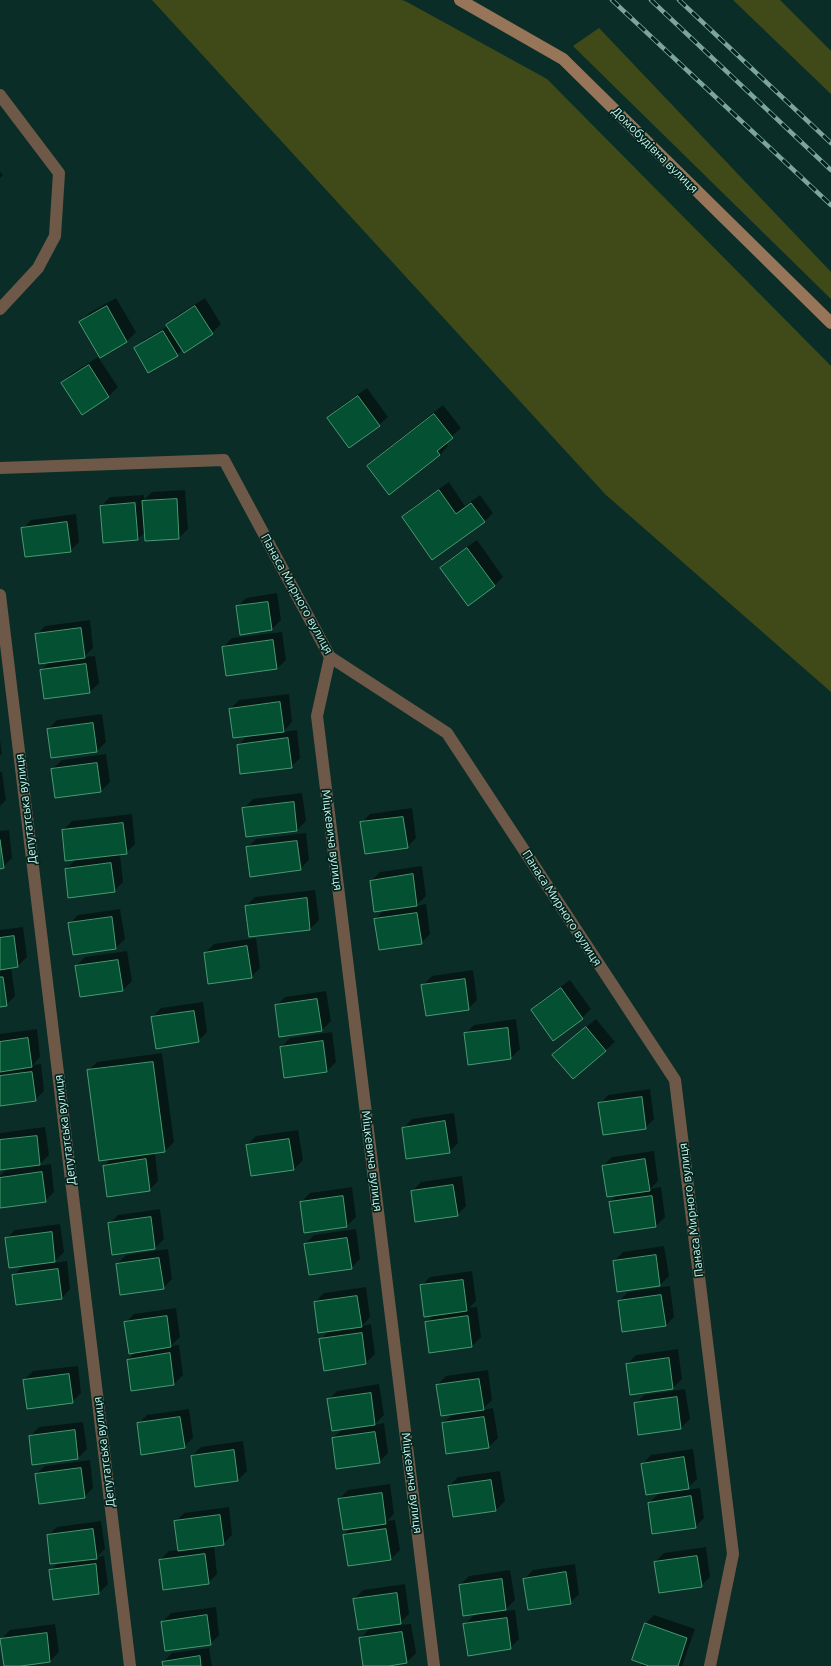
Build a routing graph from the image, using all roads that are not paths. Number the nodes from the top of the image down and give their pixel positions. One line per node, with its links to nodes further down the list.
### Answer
1 (460, 0): 4 (street, Домобудівна вулиця)
2 (0, 95): 3 (street)
3 (0, 309)
4 (831, 323)
5 (0, 468): 7 (street, Панаса Мирного вулиця)
6 (0, 595): 8 (street, Депутатська вулиця)
7 (330, 657): 9 (street, Міцкевича вулиця); 10 (street, Панаса Мирного вулиця)
8 (130, 1666)
9 (434, 1666)
10 (710, 1666)

